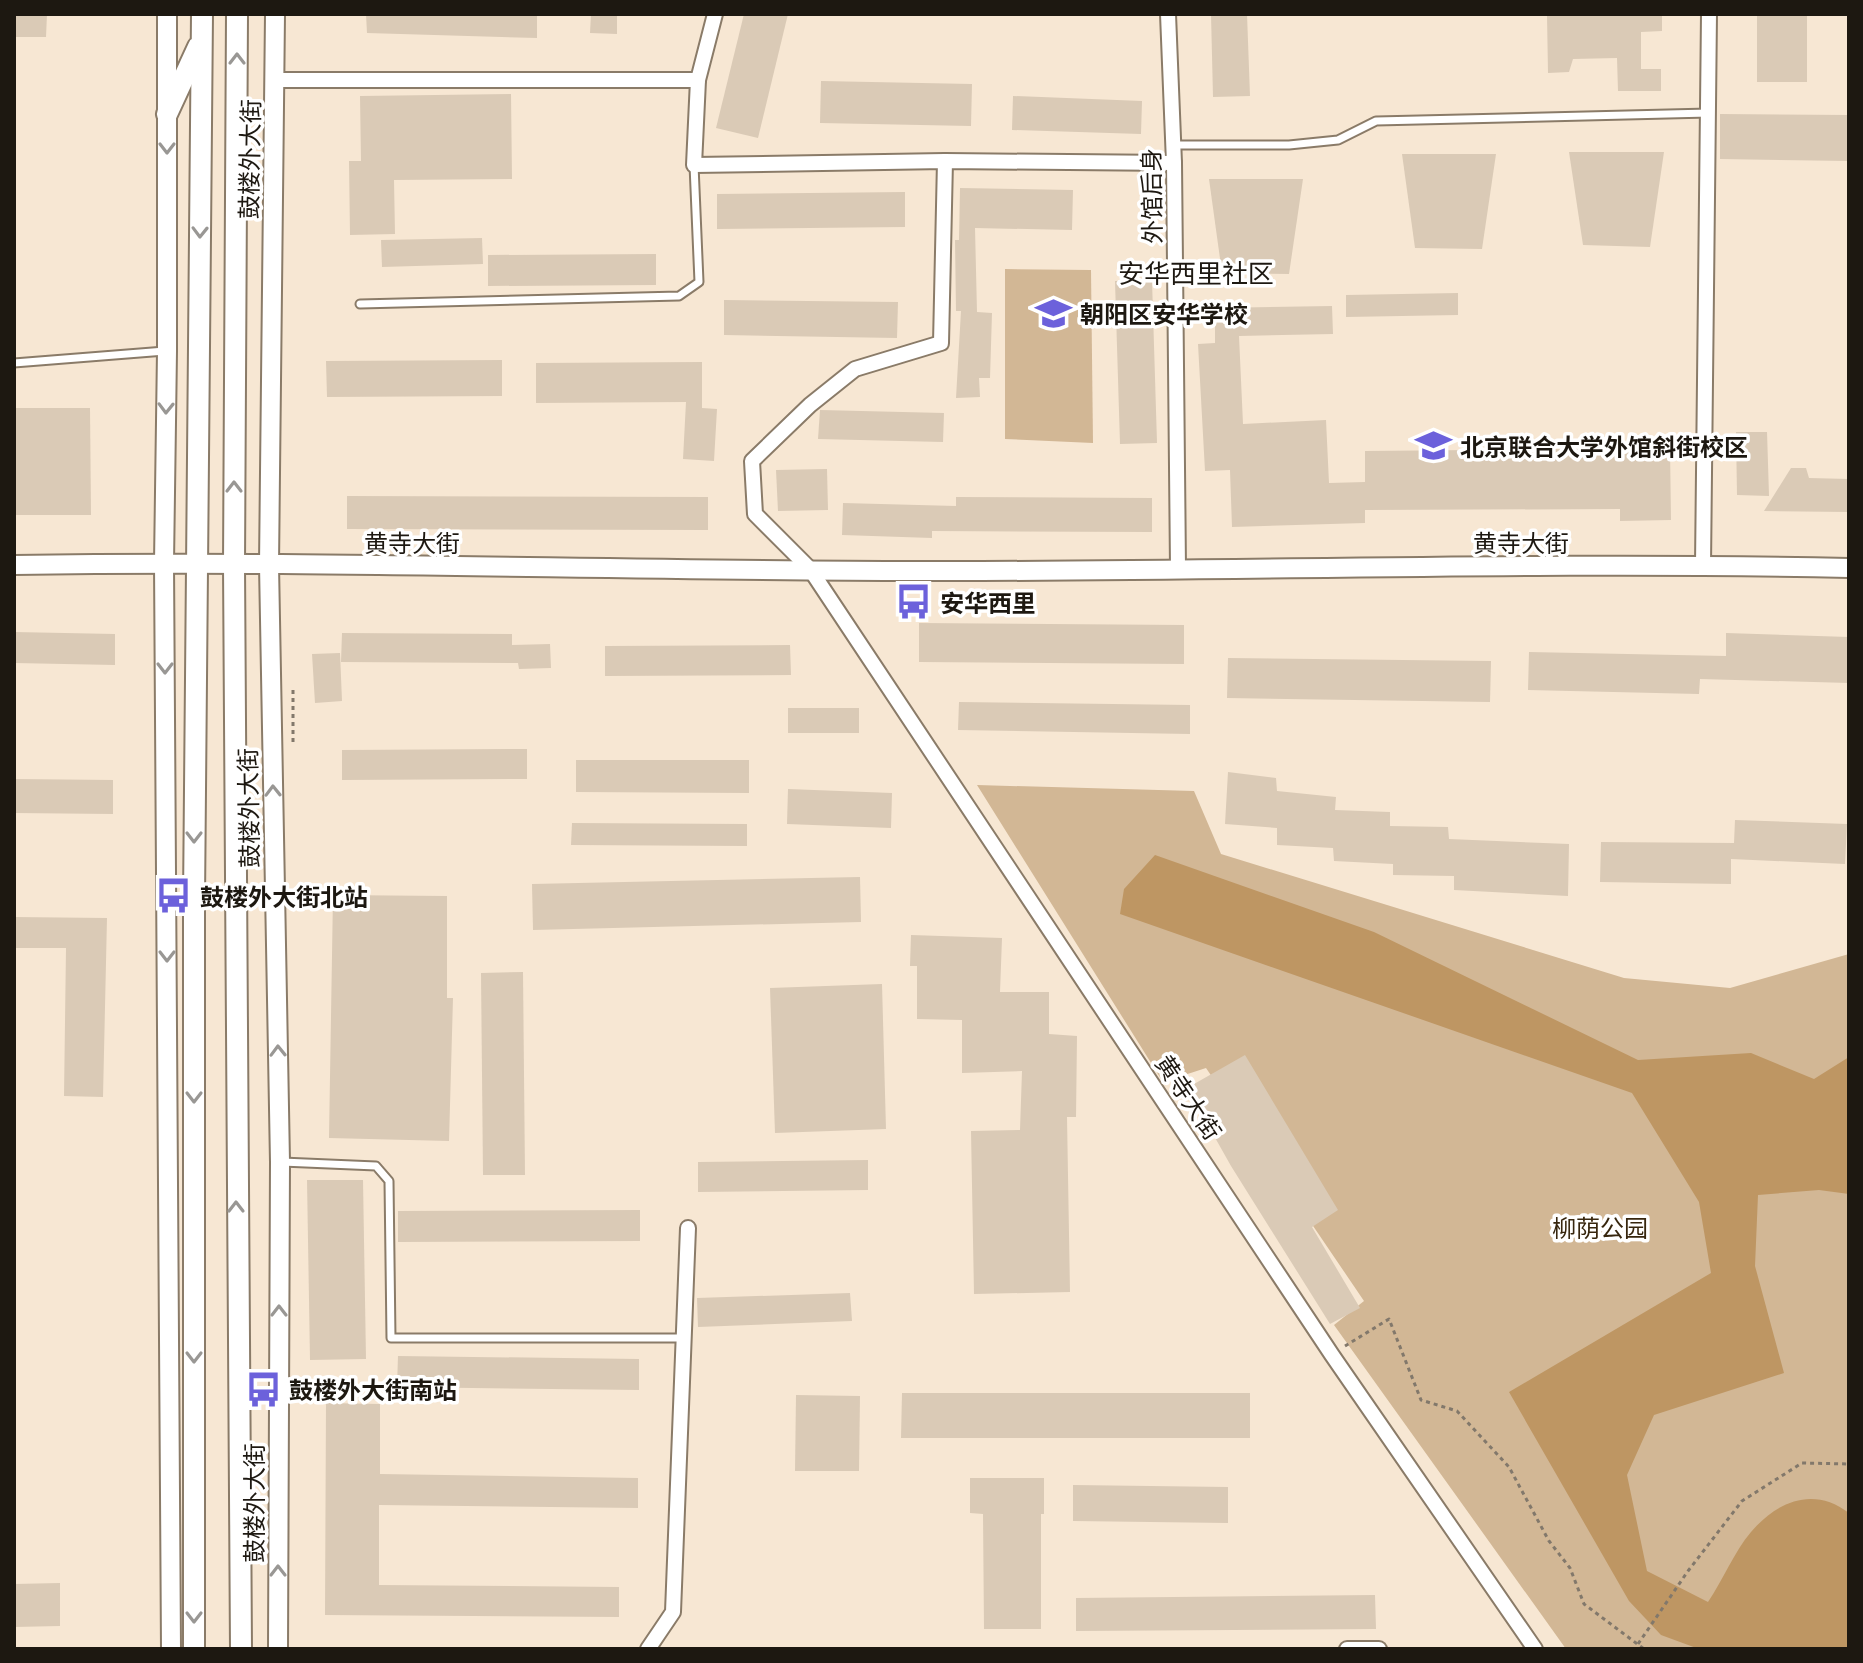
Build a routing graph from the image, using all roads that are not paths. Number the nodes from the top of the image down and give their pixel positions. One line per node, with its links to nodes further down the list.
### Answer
1 (167, 14): 12 (street)
2 (202, 14): 8 (main road, 鼓楼外大街)
3 (237, 14): 23 (main road, 鼓楼外大街, one-way to 3)
4 (275, 14): 9 (street, 鼓楼外大街)
5 (715, 14): 10 (street)
6 (1168, 14): 13 (street, 外馆后身)
7 (1709, 14): 11 (street)
8 (202, 40): 12 (main road); 21 (main road, 鼓楼外大街, one-way to 21)
9 (276, 80): 10 (street); 24 (street, 鼓楼外大街)
10 (698, 80): 16 (street)
11 (1709, 113): 13 (lane); 25 (street)
12 (167, 114): 18 (street, one-way to 18)
13 (1172, 145): 15 (street, 外馆后身)
14 (945, 161): 15 (street); 16 (street); 28 (street, 黄寺大街)
15 (1174, 163): 26 (street, 外馆后身)
16 (694, 165): 17 (lane)
17 (360, 304)
18 (167, 351): 19 (lane); 20 (street, one-way to 20)
19 (14, 363)
20 (164, 563): 21 (street, 黄寺大街); 22 (street, 黄寺大街); 32 (street, one-way to 32)
21 (196, 563): 23 (street, 黄寺大街); 33 (main road, 鼓楼外大街, one-way to 33)
22 (14, 565)
23 (234, 565): 24 (street, 黄寺大街); 34 (main road, 鼓楼外大街, one-way to 23)
24 (269, 565): 28 (street, 黄寺大街); 29 (street, 鼓楼外大街, one-way to 24)
25 (1703, 565): 26 (street, 黄寺大街); 27 (street, 黄寺大街)
26 (1178, 568): 28 (street, 黄寺大街)
27 (1849, 568)
28 (810, 569): 39 (street, 黄寺大街)
29 (280, 1162): 31 (lane); 35 (street, 鼓楼外大街, one-way to 29)
30 (688, 1228): 31 (street)
31 (683, 1338): 36 (street)
32 (171, 1649)
33 (194, 1649)
34 (241, 1649)
35 (278, 1649)
36 (648, 1649)
37 (1347, 1649): 38 (street)
38 (1379, 1649)
39 (1535, 1649)

